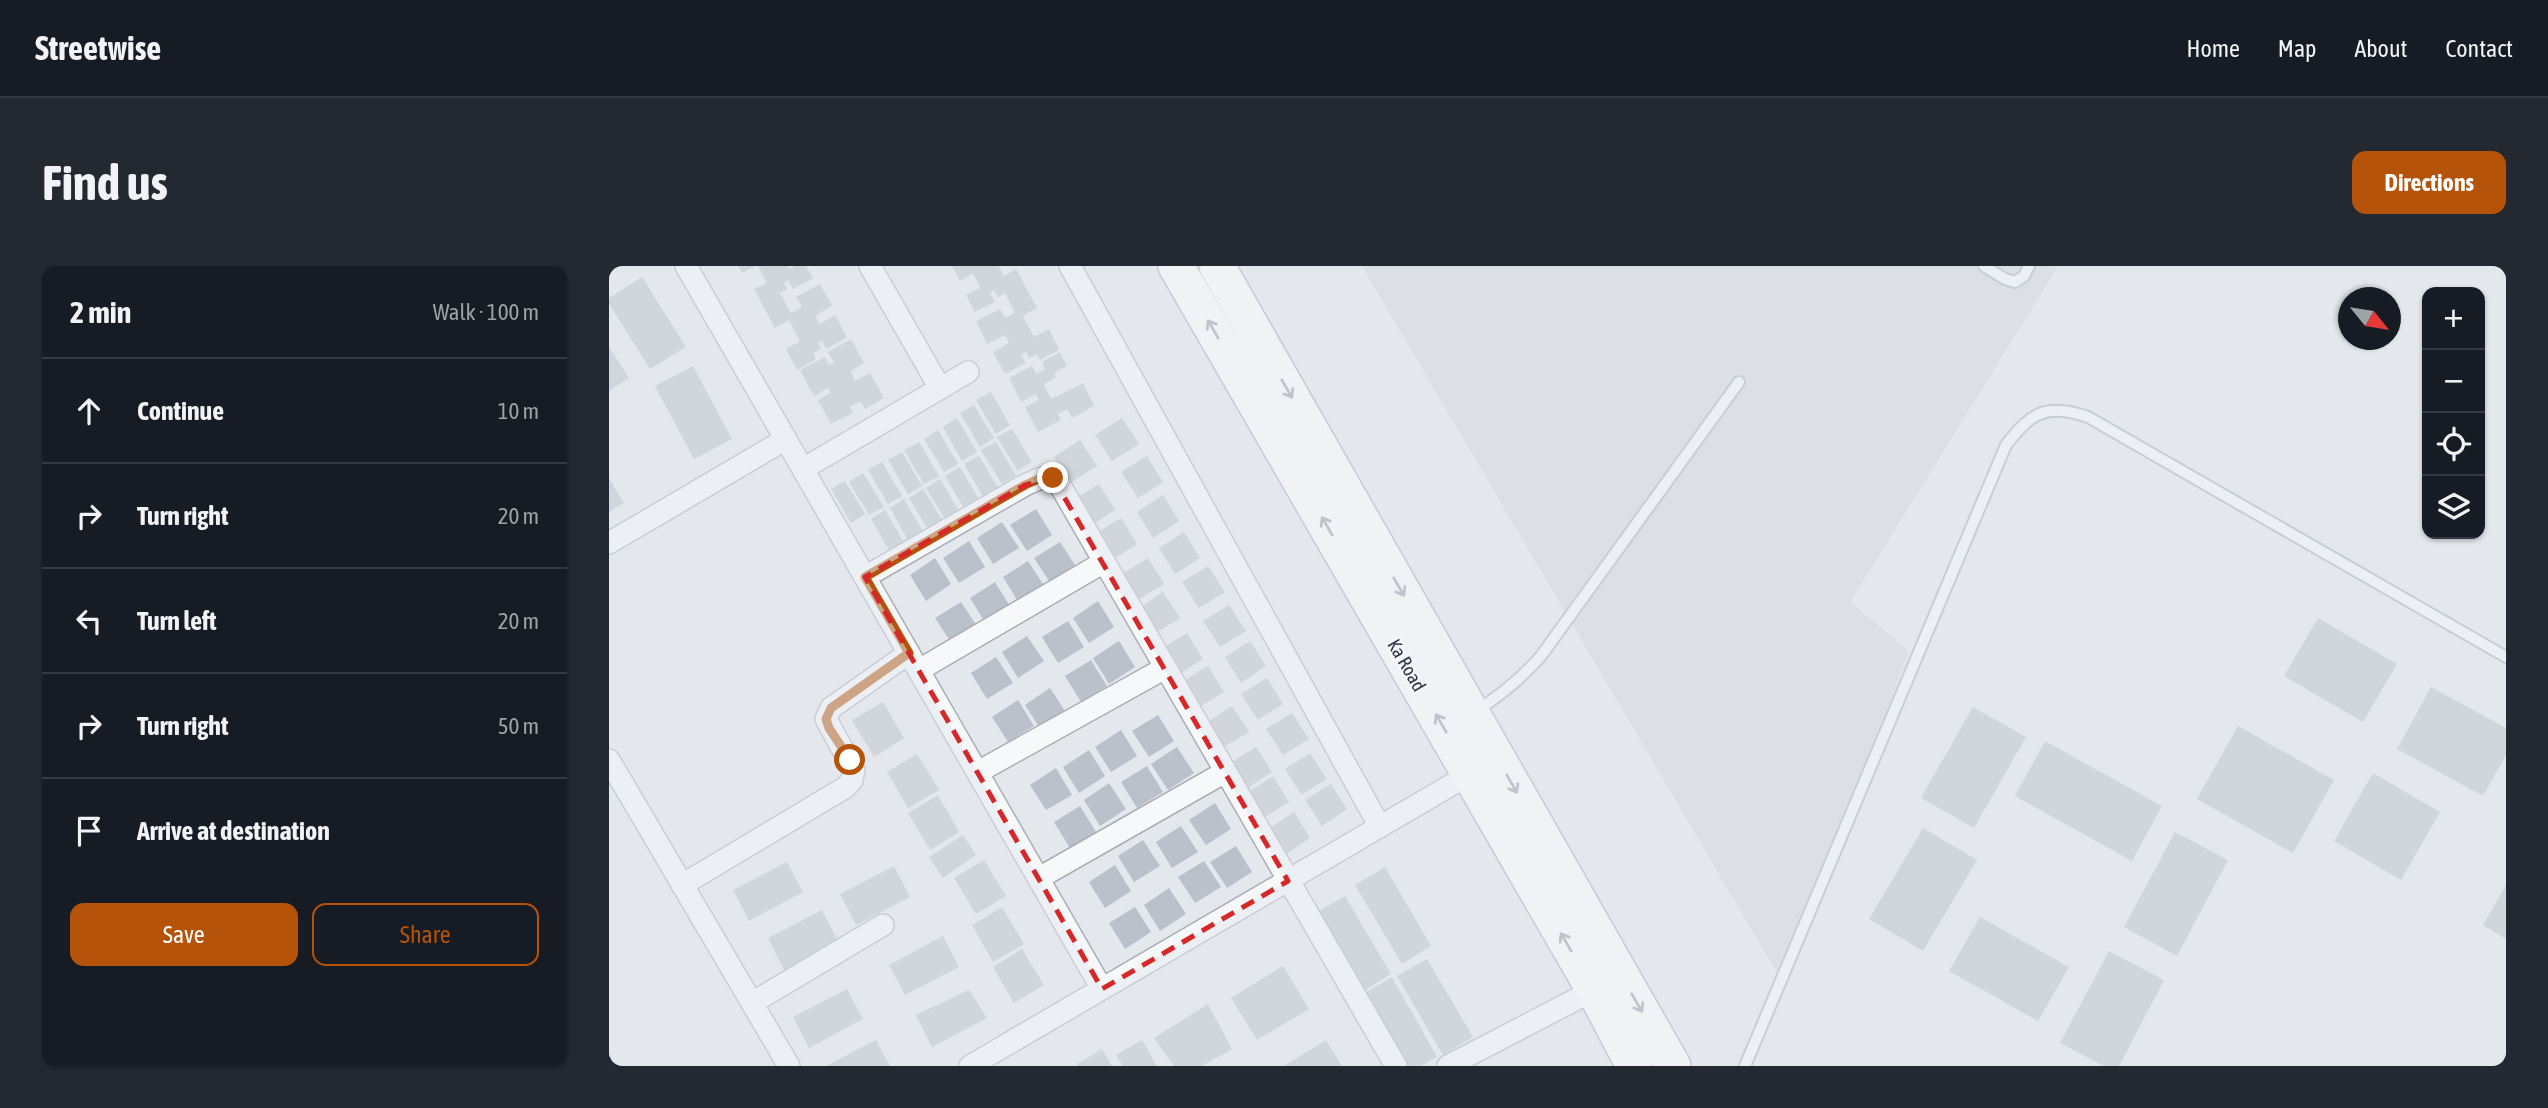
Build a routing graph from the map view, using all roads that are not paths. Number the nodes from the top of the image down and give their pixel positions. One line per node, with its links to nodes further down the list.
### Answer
1 (686, 266): 11 (street)
2 (1070, 266): 25 (street)
3 (1176, 266): 23 (main road, Ka Road, one-way to 3)
4 (1217, 266): 19 (main road, Ka Road, one-way to 19)
5 (1984, 266): 6 (lane)
6 (2029, 266)
7 (876, 268): 10 (street)
8 (968, 372): 10 (street)
9 (1739, 382): 19 (lane)
10 (940, 388): 12 (street)
11 (786, 439): 12 (street); 13 (street)
12 (803, 469): 15 (street)
13 (609, 543)
14 (1104, 562): 15 (street); 17 (street); 18 (street)
15 (865, 577): 17 (street)
16 (2506, 657): 39 (lane)
17 (914, 661): 21 (street); 28 (street)
18 (1165, 668): 21 (street); 22 (street)
19 (1472, 714): 38 (main road, Ka Road, one-way to 38)
20 (609, 760): 24 (street)
21 (978, 772): 26 (street)
22 (1225, 772): 26 (street); 27 (street)
23 (1470, 774): 25 (street); 31 (main road, Ka Road, one-way to 23)
24 (615, 783): 28 (street)
25 (1380, 827): 27 (street)
26 (1039, 878): 30 (street)
27 (1288, 881): 30 (street); 35 (street)
28 (682, 885): 32 (street)
29 (883, 925): 32 (street)
30 (1103, 989): 34 (street)
31 (1594, 990): 36 (street); 37 (main road, Ka Road)
32 (752, 1003): 33 (street)
33 (789, 1066)
34 (970, 1066)
35 (1396, 1066)
36 (1448, 1066)
37 (1634, 1066)
38 (1673, 1066)
39 (1745, 1066)

